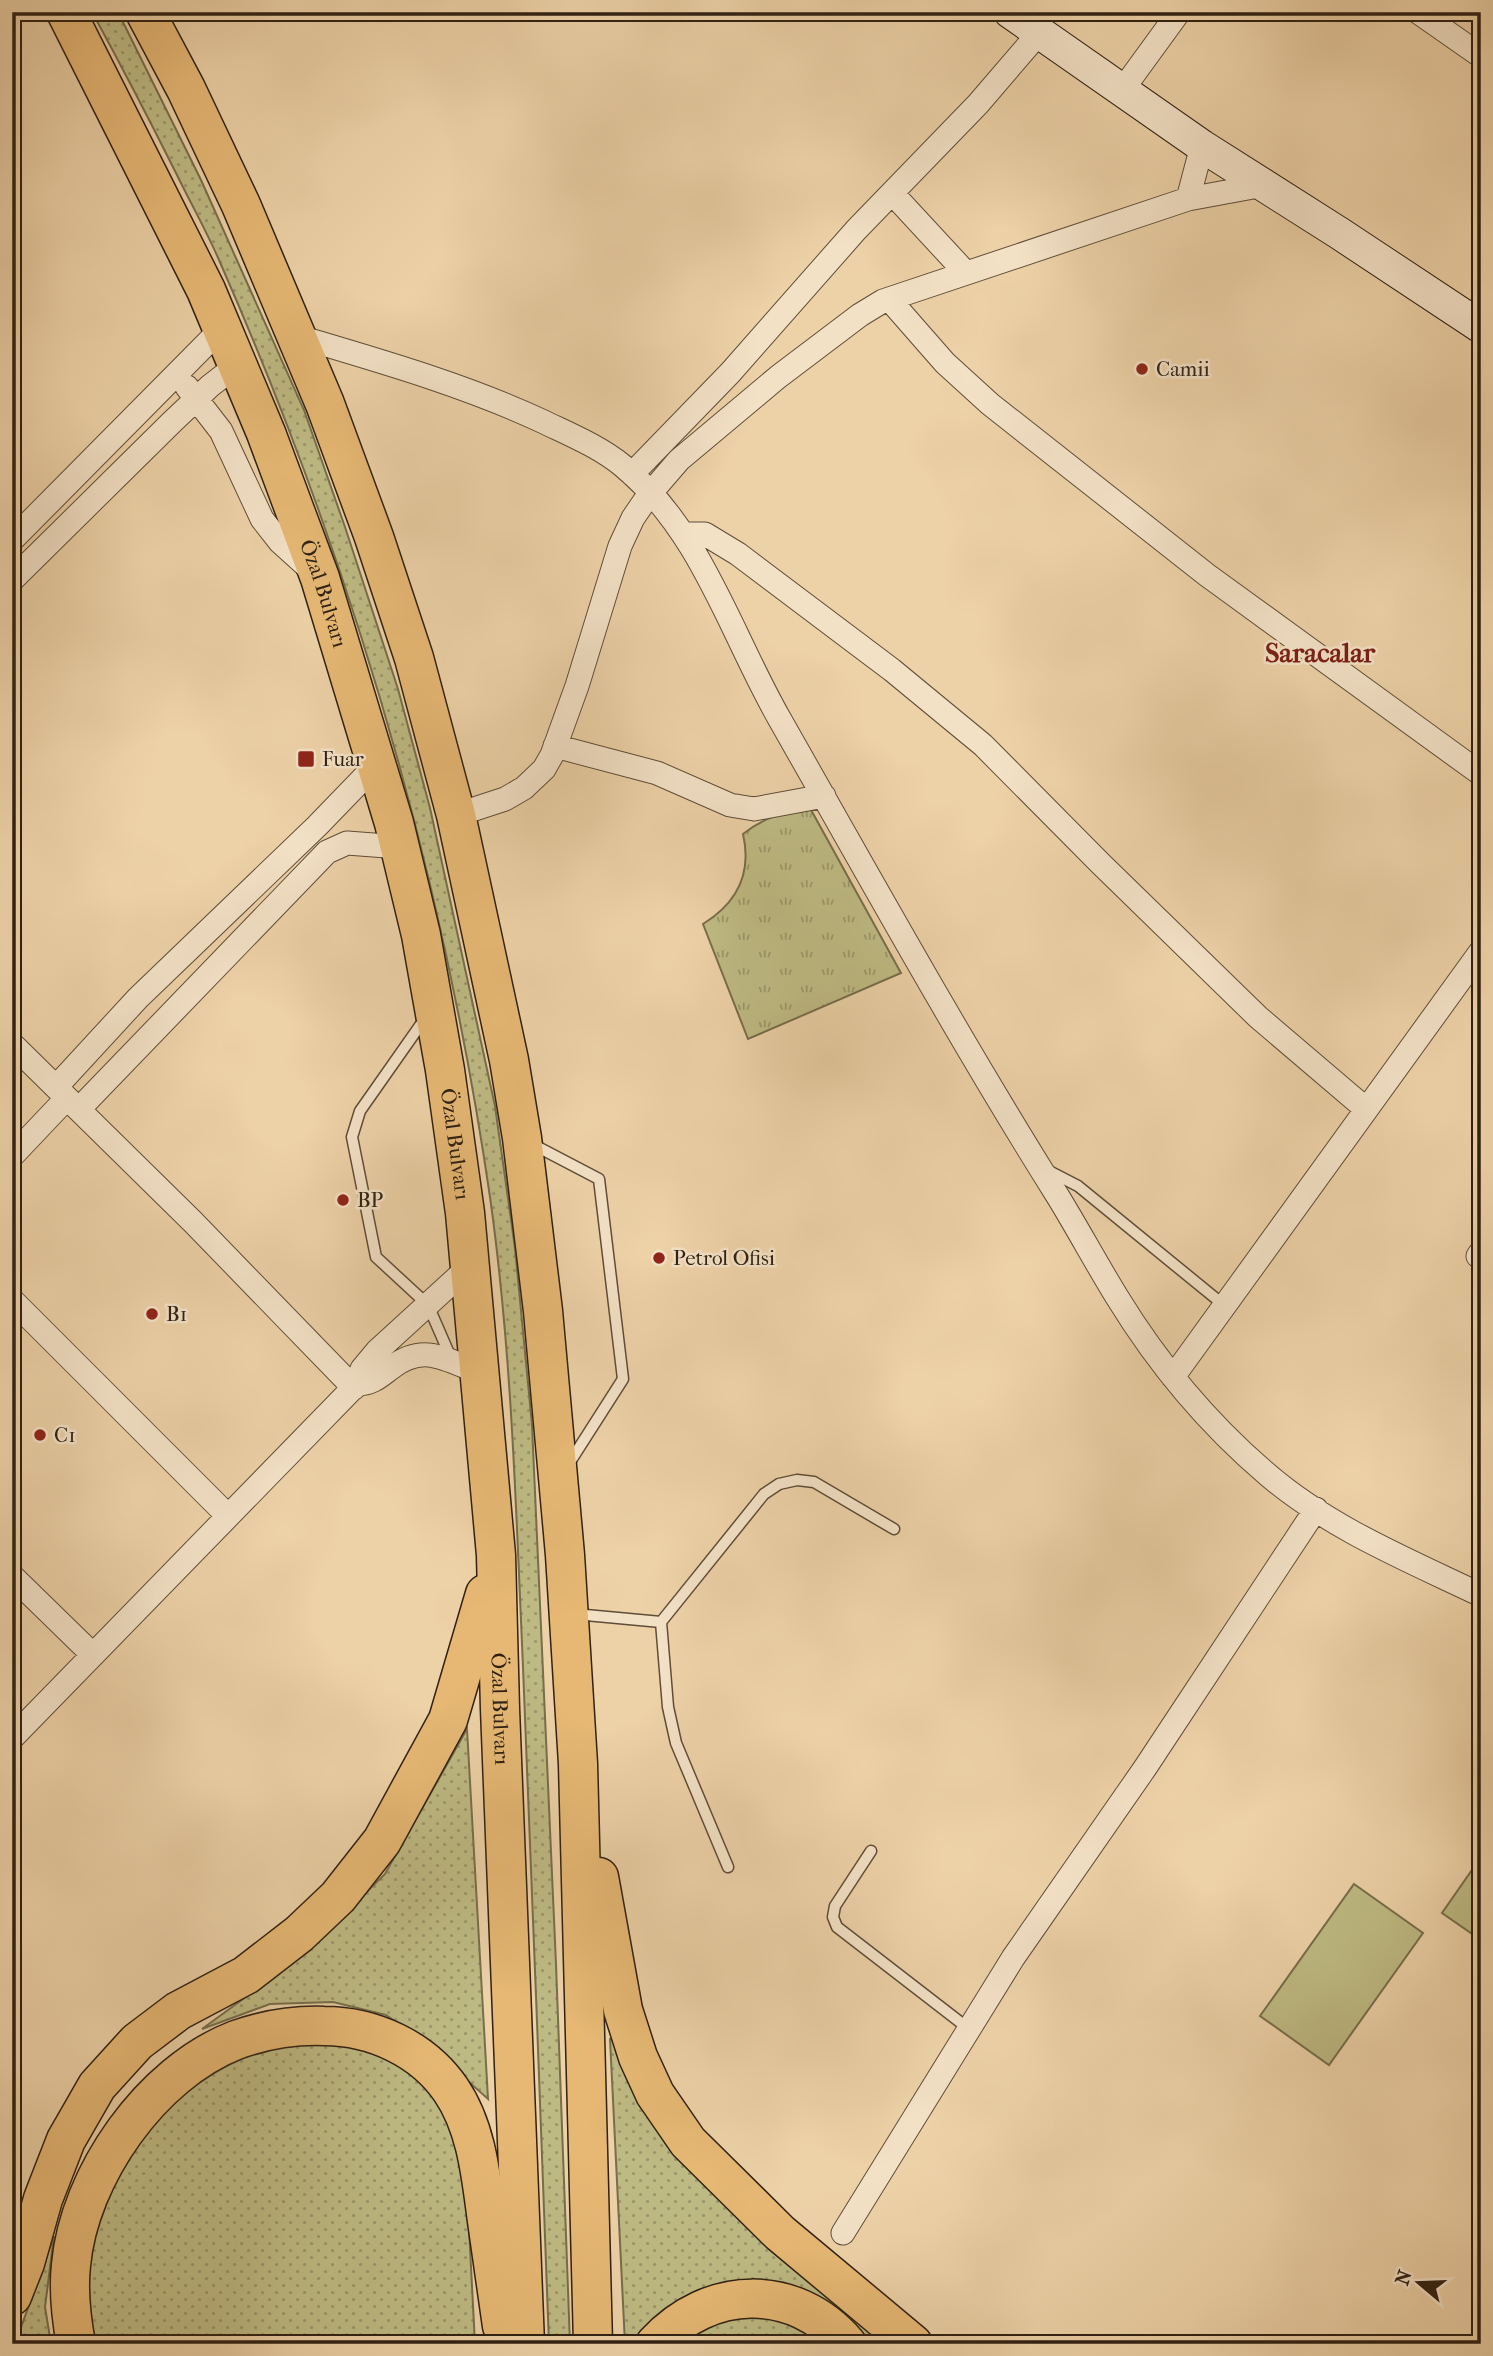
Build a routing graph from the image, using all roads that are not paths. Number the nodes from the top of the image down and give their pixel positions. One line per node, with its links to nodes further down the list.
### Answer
1 (66, 12): 16 (highway, Özal Bulvarı)
2 (145, 12): 17 (highway)
3 (1010, 12): 6 (street)
4 (1179, 12): 8 (street)
5 (1418, 12): 7 (street)
6 (1038, 34): 8 (street); 11 (street)
7 (1481, 56)
8 (1123, 89): 9 (street)
9 (1202, 146): 10 (street); 12 (street)
10 (1264, 185): 12 (street); 15 (street)
11 (892, 193): 13 (street); 21 (street)
12 (1188, 199): 13 (street)
13 (965, 273): 14 (street)
14 (889, 299): 22 (street); 29 (street)
15 (1481, 327)
16 (222, 328): 18 (highway, Özal Bulvarı); 19 (street)
17 (296, 336): 21 (street); 31 (highway)
18 (237, 365): 20 (street); 25 (highway, Özal Bulvarı)
19 (178, 372): 20 (street); 24 (street)
20 (196, 400): 25 (street); 26 (street)
21 (632, 474): 22 (street)
22 (650, 494): 23 (street); 27 (street)
23 (683, 534): 30 (street); 37 (street)
24 (12, 540)
25 (320, 578): 28 (highway, Özal Bulvarı)
26 (12, 580)
27 (555, 746): 30 (street); 31 (street)
28 (376, 765): 32 (highway, Özal Bulvarı); 36 (street)
29 (1481, 774)
30 (824, 796): 40 (street)
31 (456, 814): 38 (highway)
32 (400, 848): 34 (highway, Özal Bulvarı); 36 (street)
33 (1481, 951): 37 (street)
34 (434, 1006): 41 (highway, Özal Bulvarı); 43 (lane)
35 (12, 1044): 36 (street)
36 (67, 1098): 39 (street); 47 (street)
37 (1366, 1109): 44 (street)
38 (522, 1138): 48 (highway); 48 (lane)
39 (12, 1156)
40 (1039, 1166): 44 (lane); 46 (street)
41 (470, 1266): 43 (street); 45 (highway, Özal Bulvarı)
42 (12, 1300): 50 (street)
43 (428, 1305): 45 (lane); 47 (street)
44 (1224, 1306): 46 (street)
45 (465, 1367): 47 (street); 52 (highway, Özal Bulvarı)
46 (1173, 1377): 49 (street)
47 (356, 1386): 50 (street)
48 (558, 1478): 55 (highway)
49 (1316, 1509): 54 (street); 62 (street)
50 (228, 1516): 57 (street)
51 (894, 1530): 56 (lane)
52 (496, 1555): 64 (highway); 67 (highway, Özal Bulvarı)
53 (12, 1576): 57 (street)
54 (1481, 1595)
55 (567, 1614): 56 (lane); 59 (highway)
56 (662, 1622): 61 (lane)
57 (93, 1655): 58 (street)
58 (12, 1738)
59 (578, 1763): 68 (highway); 71 (highway)
60 (870, 1851): 62 (lane)
61 (729, 1867)
62 (969, 2029): 63 (street)
63 (843, 2233)
64 (12, 2297)
65 (76, 2344): 66 (highway)
66 (505, 2344)
67 (524, 2344)
68 (593, 2344)
69 (656, 2344): 70 (highway)
70 (847, 2344)
71 (913, 2344)

